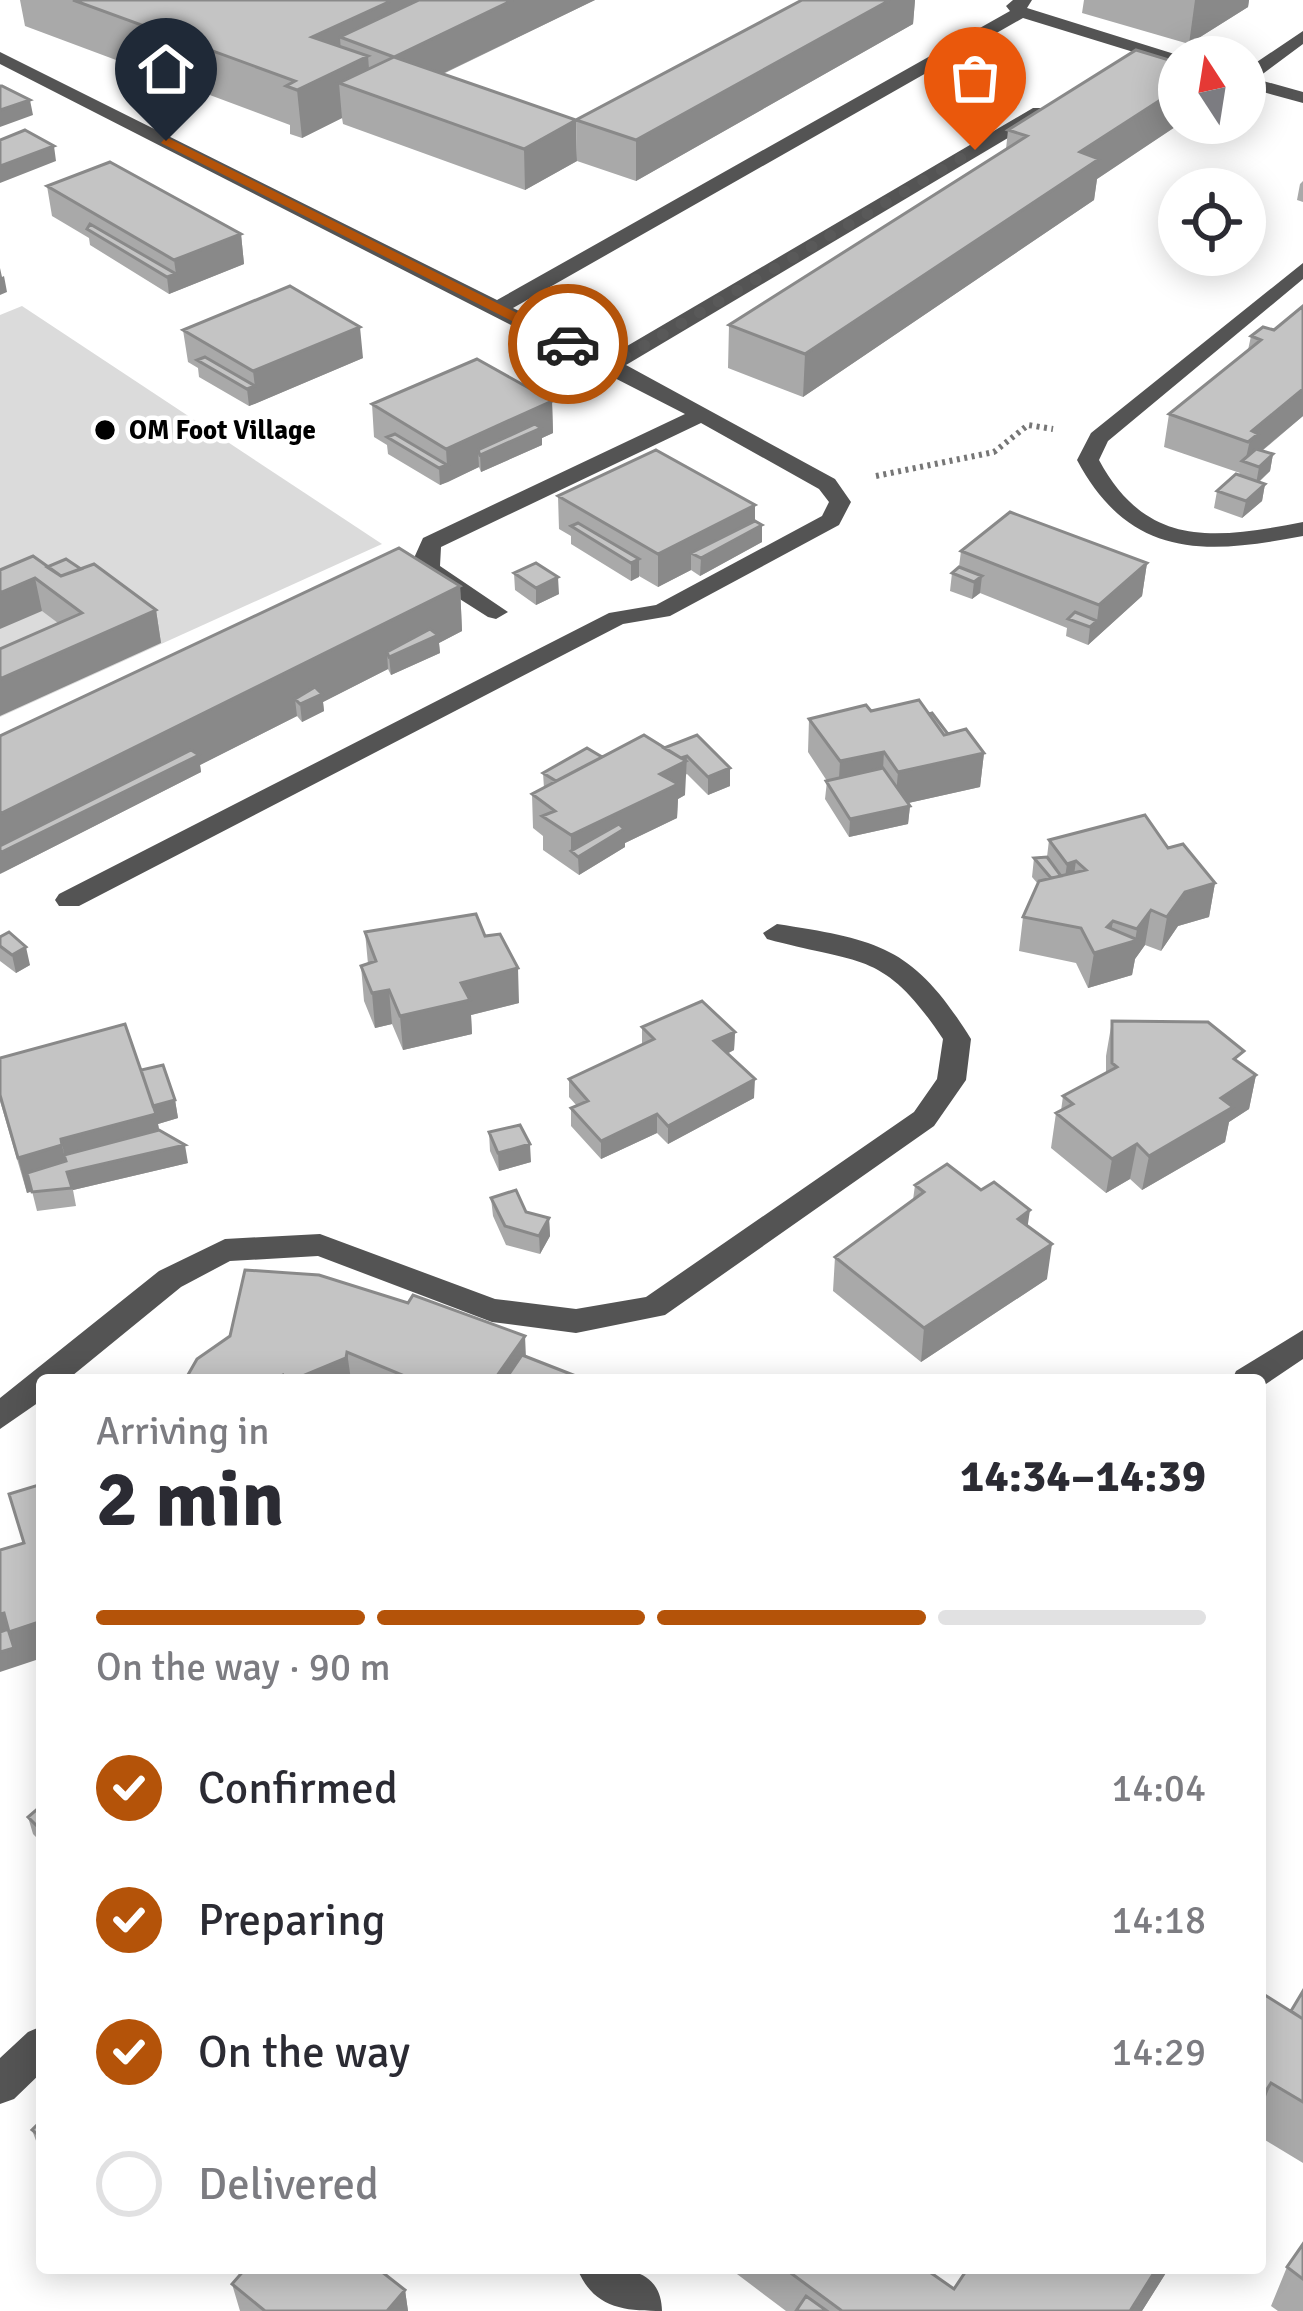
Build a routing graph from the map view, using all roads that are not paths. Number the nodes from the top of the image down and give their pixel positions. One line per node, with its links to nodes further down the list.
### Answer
1 (1022, 6): 3 (street); 12 (street)
2 (1303, 36): 6 (street)
3 (1142, 51): 4 (street); 7 (street)
4 (1158, 56)
5 (0, 57): 12 (street)
6 (1266, 64)
7 (1109, 70)
8 (1266, 87): 9 (street)
9 (1303, 98)
10 (1048, 106): 13 (street)
11 (1303, 268): 15 (street)
12 (496, 309): 13 (street)
13 (611, 365): 14 (street)
14 (699, 416): 16 (street); 17 (street)
15 (1303, 529)
16 (496, 612)
17 (69, 900)
18 (777, 933): 20 (street)
19 (1303, 1342): 21 (street)
20 (52, 1374)
21 (1257, 1374)
22 (36, 1387): 23 (street)
23 (0, 1416)
24 (36, 2051): 25 (street)
25 (0, 2085)
26 (606, 2274): 27 (street)
27 (640, 2311)

